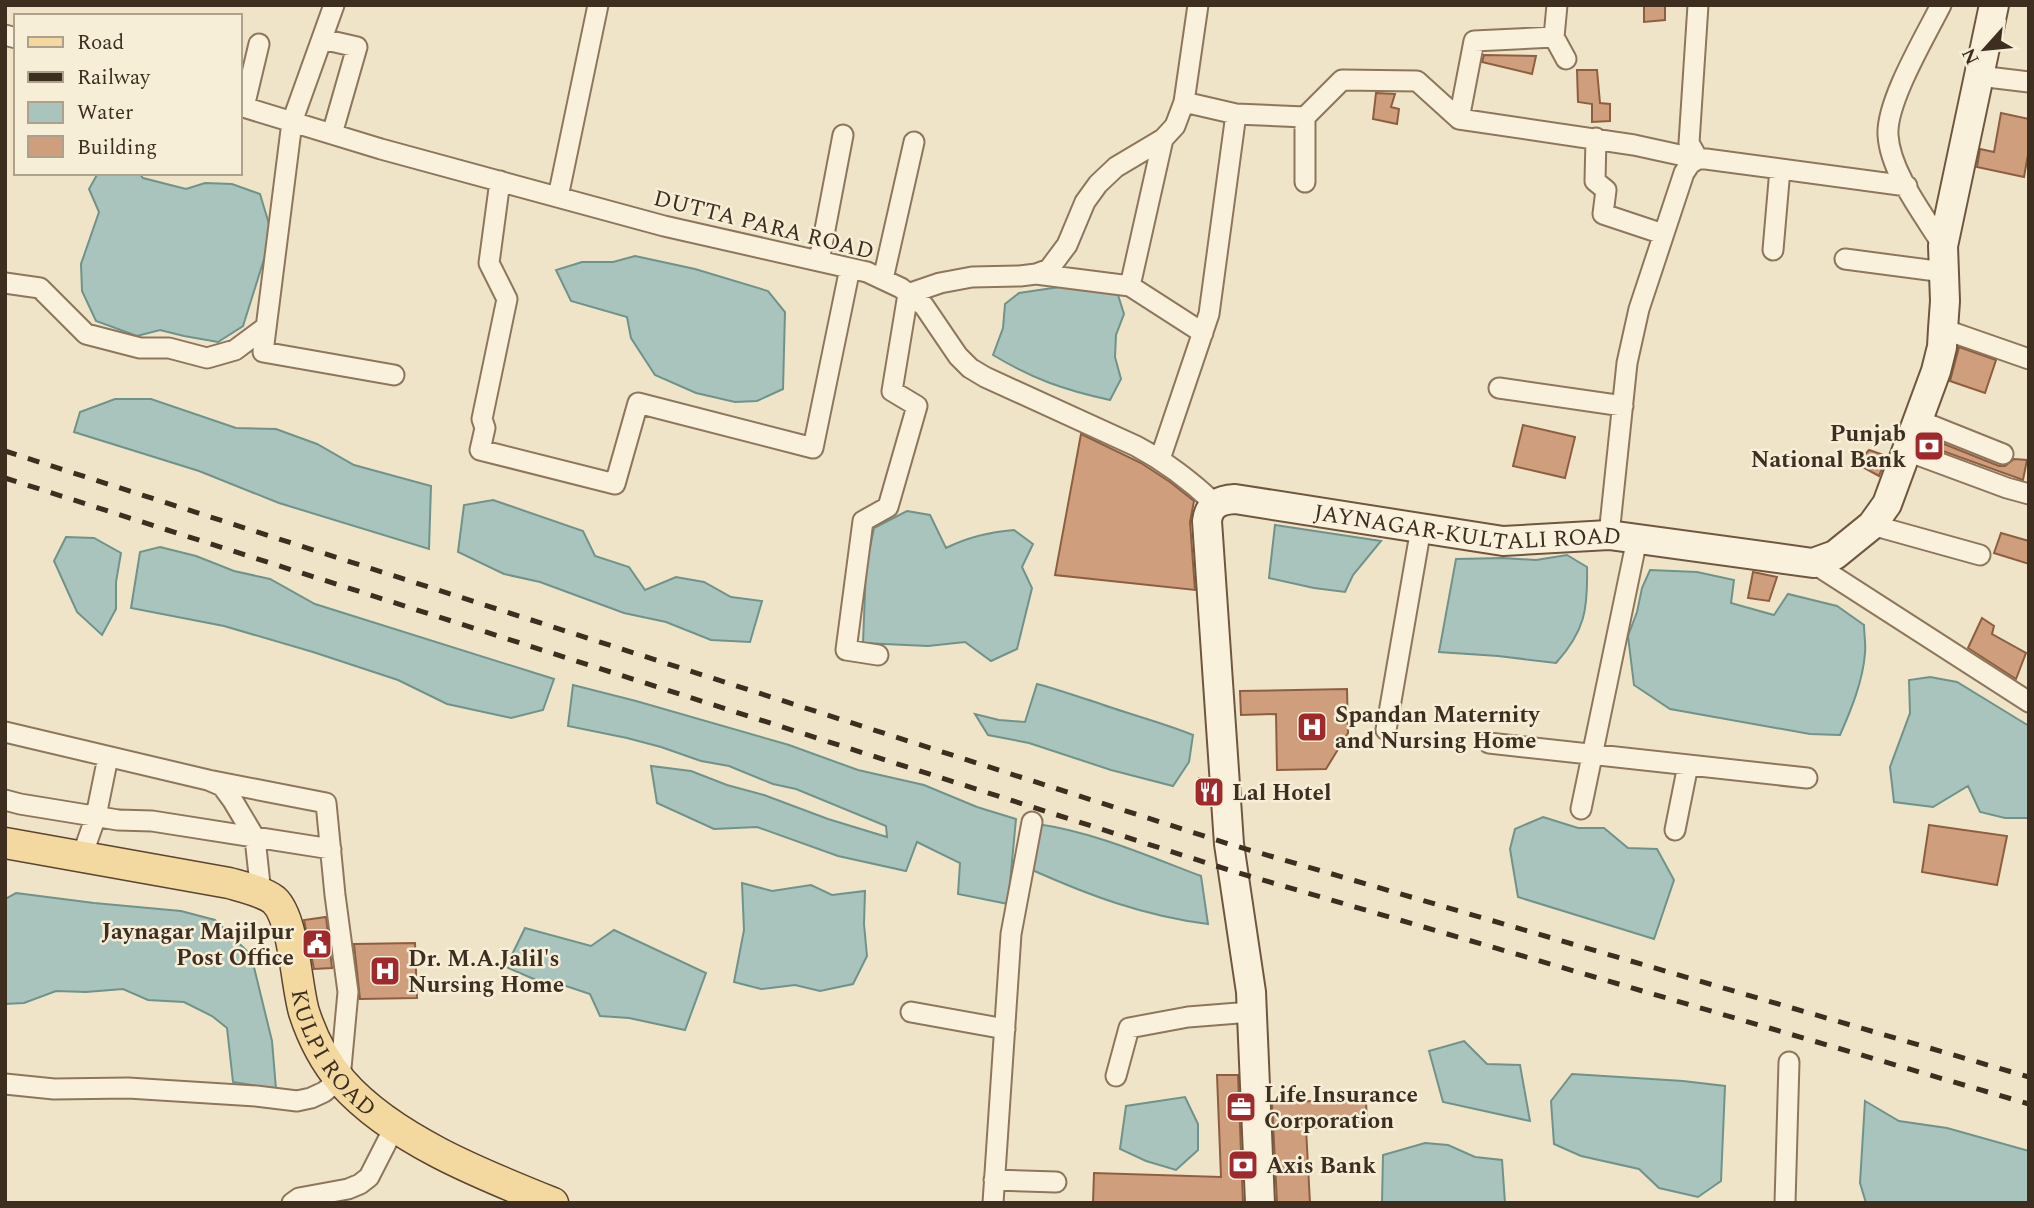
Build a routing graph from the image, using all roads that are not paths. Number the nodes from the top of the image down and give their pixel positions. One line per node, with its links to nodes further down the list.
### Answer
1 (334, 5): 9 (street)
2 (598, 5): 30 (street)
3 (1199, 5): 14 (street)
4 (1557, 5): 8 (street)
5 (1698, 5): 25 (street)
6 (1941, 5): 29 (street)
7 (1994, 5): 12 (main road)
8 (1554, 37): 11 (street); 18 (street)
9 (322, 39): 19 (street); 20 (street)
10 (259, 44): 15 (street)
11 (1566, 59)
12 (1979, 76): 13 (street); 34 (main road)
13 (2029, 82)
14 (1184, 102): 16 (street); 23 (street)
15 (242, 107): 19 (street, DUTTA PARA ROAD)
16 (1236, 114): 17 (street); 44 (street)
17 (1305, 117): 18 (street); 28 (street)
18 (1459, 119): 22 (street)
19 (292, 122): 20 (street, DUTTA PARA ROAD); 42 (street)
20 (332, 134): 27 (street, DUTTA PARA ROAD)
21 (844, 135): 35 (street)
22 (1596, 138): 25 (street); 31 (street)
23 (1163, 139): 37 (street); 40 (street)
24 (915, 142): 38 (street)
25 (1698, 159): 26 (street); 31 (street)
26 (1780, 169): 29 (street); 32 (street)
27 (500, 181): 30 (street, DUTTA PARA ROAD); 36 (street)
28 (1305, 182)
29 (1907, 187): 34 (street)
30 (558, 197): 35 (street, DUTTA PARA ROAD)
31 (1663, 234): 48 (street)
32 (1773, 250)
33 (1845, 259): 34 (street)
34 (1943, 259): 43 (main road)
35 (819, 261): 36 (street, DUTTA PARA ROAD)
36 (850, 268): 38 (street, DUTTA PARA ROAD)
37 (1036, 274): 40 (street); 41 (street)
38 (883, 279): 41 (street, DUTTA PARA ROAD)
39 (5, 283): 42 (street)
40 (1130, 286): 44 (street)
41 (908, 294): 52 (street, DUTTA PARA ROAD); 61 (street)
42 (266, 327): 46 (street)
43 (1943, 330): 45 (street); 49 (main road)
44 (1203, 333): 52 (street)
45 (2029, 359)
46 (394, 376)
47 (1499, 388): 48 (street)
48 (1623, 406): 57 (street)
49 (1918, 419): 50 (main road); 51 (street)
50 (1907, 451): 53 (street); 55 (main road)
51 (2003, 454)
52 (1160, 459): 54 (street, DUTTA PARA ROAD)
53 (2029, 494)
54 (1215, 503): 56 (main road, JAYNAGAR-KULTALI ROAD); 82 (main road)
55 (1872, 525): 59 (street); 60 (main road)
56 (1421, 528): 57 (main road, JAYNAGAR-KULTALI ROAD); 63 (street)
57 (1609, 535): 58 (main road, JAYNAGAR-KULTALI ROAD)
58 (1637, 539): 60 (main road, JAYNAGAR-KULTALI ROAD); 66 (street)
59 (1980, 555)
60 (1813, 563): 62 (street)
61 (878, 655)
62 (2029, 702)
63 (1386, 730)
64 (5, 732): 67 (street)
65 (1489, 743): 66 (street)
66 (1592, 755): 68 (street); 72 (street)
67 (108, 757): 70 (street); 73 (street)
68 (1688, 765): 69 (street); 75 (street)
69 (1807, 778)
70 (208, 780): 76 (street); 78 (street)
71 (5, 800): 73 (street)
72 (1581, 809)
73 (96, 816): 76 (street); 79 (street)
74 (1032, 822): 83 (street)
75 (1675, 830)
76 (255, 838): 78 (street); 80 (street)
77 (5, 843): 79 (main road, KULPI ROAD)
78 (331, 849): 86 (street)
79 (82, 856): 80 (main road, KULPI ROAD)
80 (261, 894): 86 (main road, KULPI ROAD)
81 (911, 1012): 83 (street)
82 (1251, 1012): 85 (street); 94 (main road)
83 (1005, 1029): 89 (street)
84 (1789, 1062): 95 (street)
85 (1116, 1076)
86 (340, 1079): 87 (street); 88 (main road, KULPI ROAD)
87 (5, 1084)
88 (395, 1126): 91 (street); 92 (main road, KULPI ROAD)
89 (994, 1180): 90 (street); 93 (street)
90 (1056, 1182)
91 (292, 1203)
92 (553, 1203)
93 (993, 1203)
94 (1260, 1203)
95 (1785, 1203)

